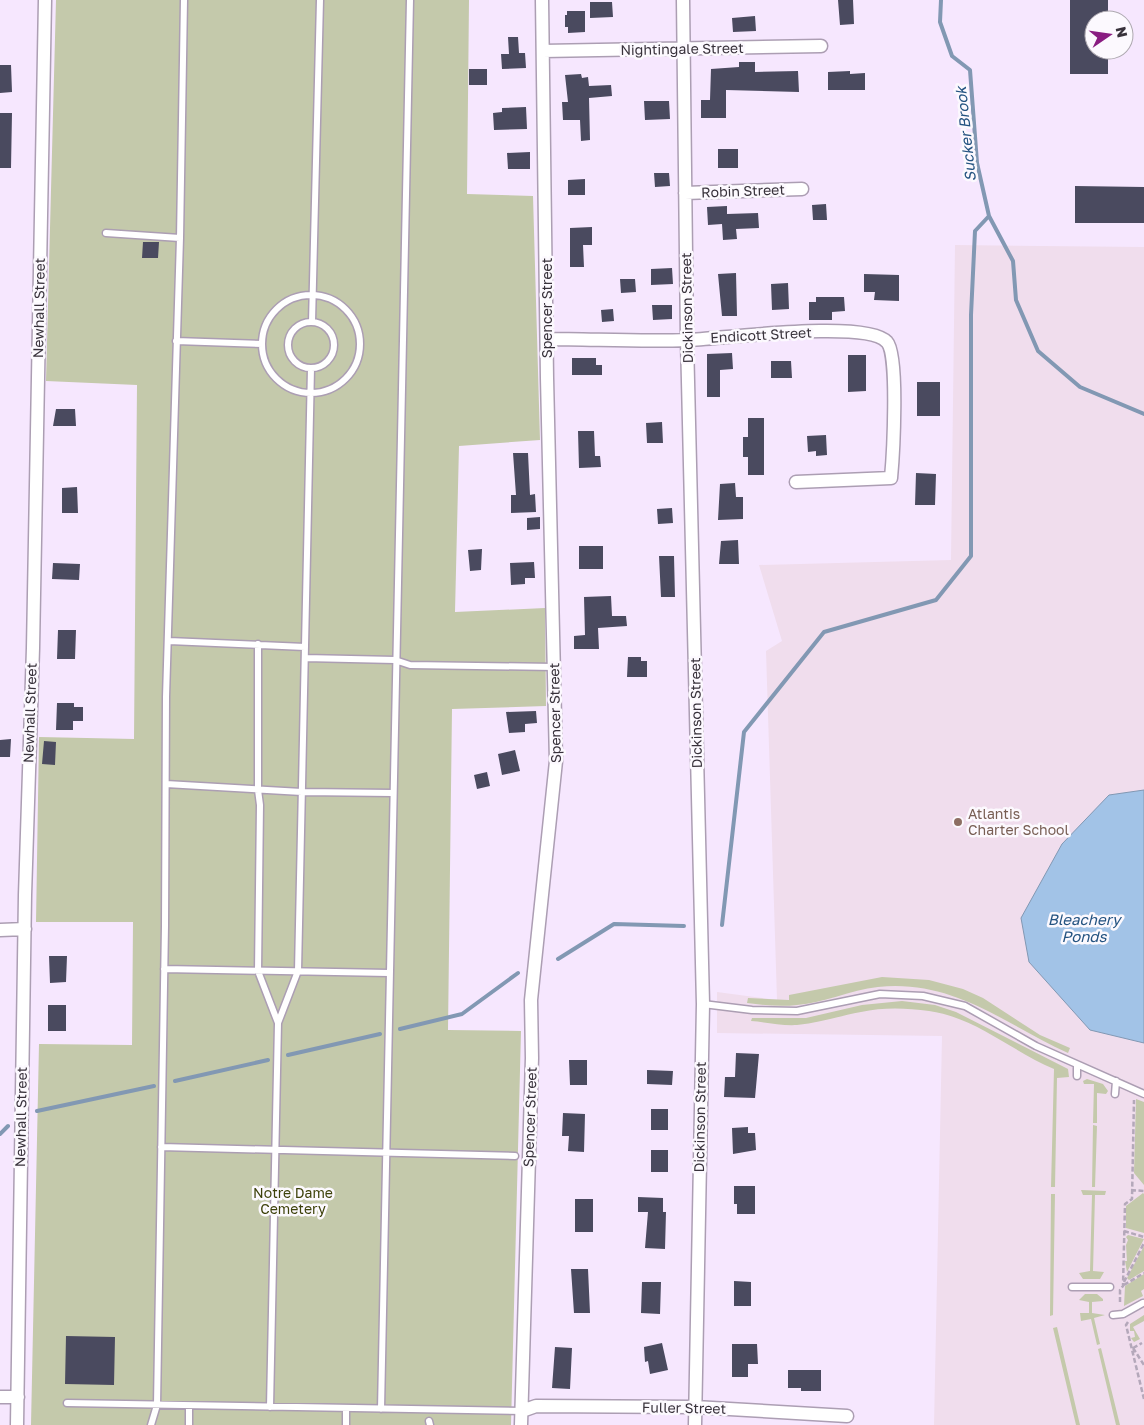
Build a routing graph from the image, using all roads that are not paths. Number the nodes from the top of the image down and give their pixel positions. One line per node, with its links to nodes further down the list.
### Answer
1 (45, 0): 33 (street, Newhall Street)
2 (184, 0): 13 (lane)
3 (320, 0): 14 (lane)
4 (410, 0): 27 (lane)
5 (542, 0): 9 (street, Spencer Street)
6 (683, 0): 8 (street, Dickinson Street)
7 (821, 46): 8 (street, Nightingale Street)
8 (684, 49): 9 (street, Nightingale Street); 11 (street, Dickinson Street)
9 (543, 51): 16 (street, Spencer Street)
10 (802, 188): 11 (street, Robin Street)
11 (685, 193): 17 (street, Dickinson Street)
12 (106, 233): 13 (lane)
13 (180, 238): 18 (lane)
14 (312, 295): 15 (lane); 19 (lane); 21 (lane)
15 (312, 322): 20 (lane); 20 (lane)
16 (547, 339): 17 (street, Endicott Street); 28 (street, Spencer Street)
17 (687, 340): 22 (street, Endicott Street); 39 (street, Dickinson Street)
18 (176, 341): 19 (lane); 23 (lane)
19 (262, 344): 21 (lane)
20 (311, 368): 21 (lane)
21 (310, 393): 25 (lane)
22 (796, 482)
23 (169, 641): 24 (lane); 29 (lane)
24 (258, 644): 25 (lane); 30 (lane)
25 (305, 647): 26 (lane)
26 (305, 658): 27 (lane); 31 (lane)
27 (395, 660): 28 (lane); 32 (lane)
28 (554, 666): 63 (street, Spencer Street)
29 (166, 784): 30 (lane); 35 (lane)
30 (258, 790): 31 (lane); 36 (lane)
31 (302, 792): 32 (lane); 37 (lane)
32 (393, 793): 38 (lane)
33 (25, 929): 34 (street); 55 (street, Newhall Street)
34 (0, 930)
35 (164, 969): 36 (lane); 46 (lane)
36 (258, 971): 37 (lane); 40 (lane)
37 (298, 971): 38 (lane); 40 (lane)
38 (389, 973): 48 (lane)
39 (703, 1004): 41 (lane); 60 (street, Dickinson Street)
40 (278, 1023): 47 (lane)
41 (1077, 1065): 42 (lane); 43 (lane)
42 (1077, 1076)
43 (1116, 1081): 44 (lane); 45 (lane)
44 (1115, 1094)
45 (1144, 1094)
46 (161, 1147): 47 (lane); 57 (lane)
47 (275, 1150): 48 (lane); 59 (lane)
48 (385, 1152): 49 (lane); 62 (lane)
49 (515, 1156)
50 (1072, 1287): 51 (lane)
51 (1110, 1287)
52 (1143, 1304): 53 (lane)
53 (1113, 1315)
54 (0, 1397): 55 (street)
55 (18, 1397): 65 (street, Newhall Street)
56 (67, 1403): 57 (lane)
57 (157, 1405): 58 (lane); 66 (lane)
58 (189, 1406): 59 (lane); 67 (lane)
59 (270, 1407): 61 (lane)
60 (695, 1407): 63 (street, Fuller Street); 64 (street, Fuller Street); 70 (street, Dickinson Street)
61 (346, 1408): 62 (lane); 68 (lane)
62 (381, 1409): 63 (lane)
63 (522, 1411): 69 (street, Spencer Street)
64 (847, 1416)
65 (17, 1425)
66 (151, 1425)
67 (189, 1425)
68 (346, 1425)
69 (521, 1425)
70 (695, 1425)

